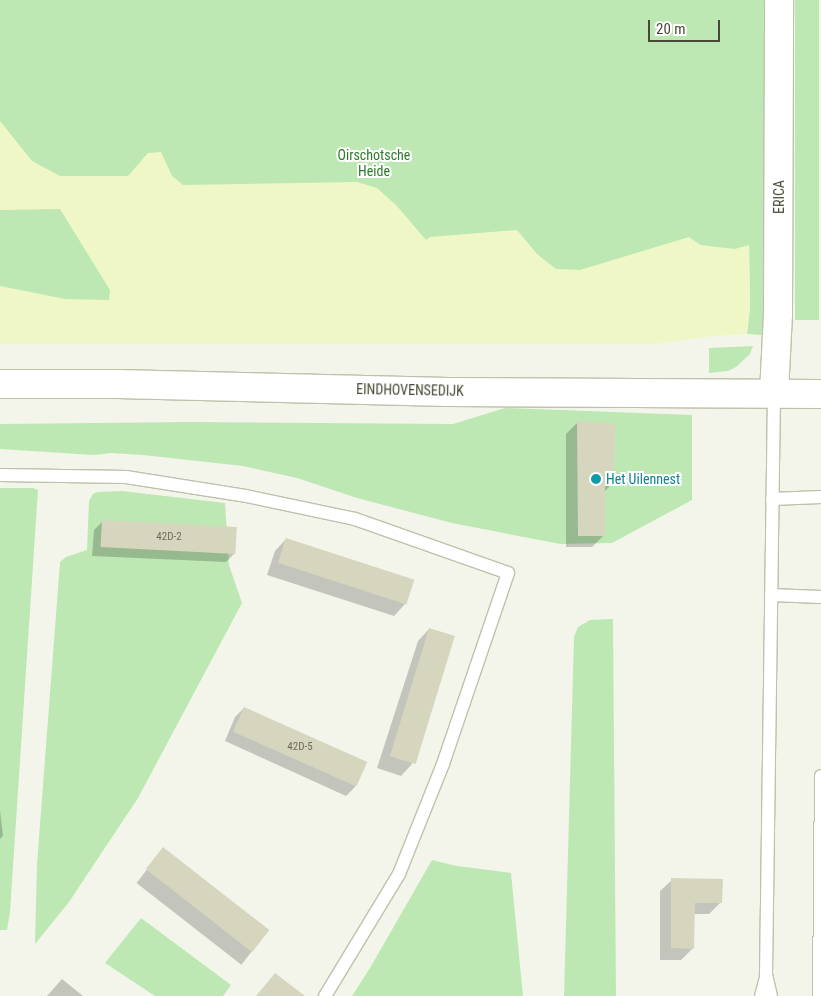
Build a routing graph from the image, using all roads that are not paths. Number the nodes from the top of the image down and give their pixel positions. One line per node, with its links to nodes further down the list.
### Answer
1 (779, 0): 3 (street, ERICA)
2 (0, 384): 3 (street, EINDHOVENSEDIJK)
3 (774, 394): 4 (street, EINDHOVENSEDIJK); 7 (lane)
4 (821, 394)
5 (0, 475): 12 (lane)
6 (821, 498): 7 (lane)
7 (772, 499): 8 (lane)
8 (771, 595): 9 (lane); 11 (lane)
9 (821, 597)
10 (821, 776): 15 (lane)
11 (766, 974): 13 (lane); 14 (lane)
12 (324, 996)
13 (760, 996)
14 (771, 996)
15 (819, 996)

